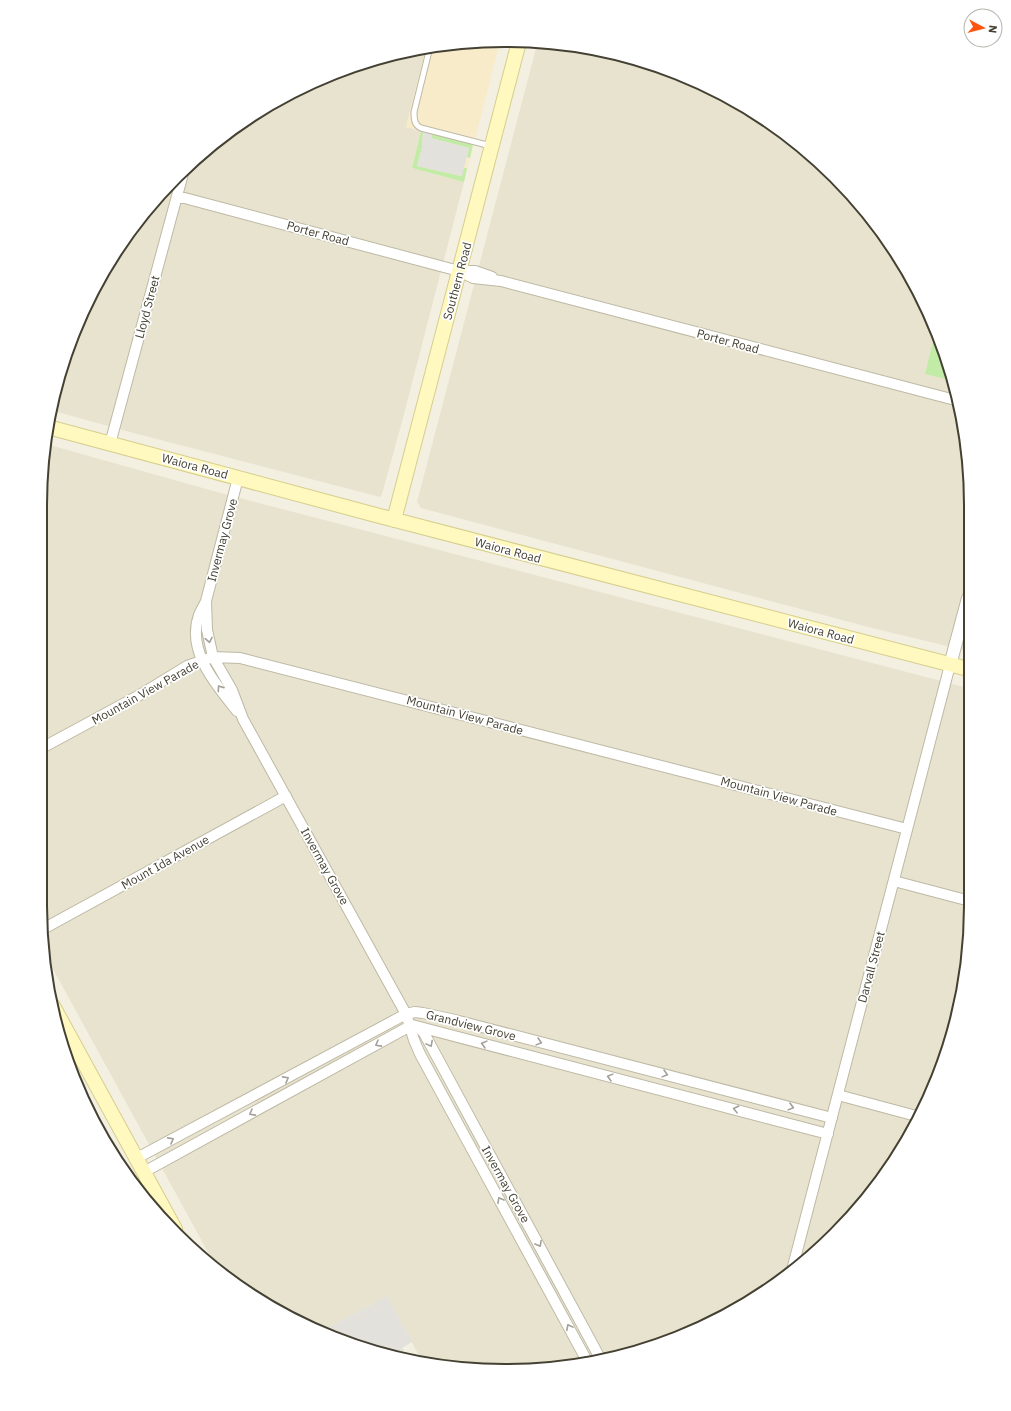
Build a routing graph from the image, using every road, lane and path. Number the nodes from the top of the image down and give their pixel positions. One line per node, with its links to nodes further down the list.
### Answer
1 (518, 47): 3 (main road, Southern Road)
2 (428, 54): 3 (lane)
3 (492, 146): 6 (main road, Southern Road)
4 (181, 181): 5 (street, Lloyd Street)
5 (177, 196): 6 (street, Porter Road); 9 (street, Lloyd Street)
6 (459, 270): 7 (street, Porter Road); 11 (main road, Southern Road)
7 (951, 399)
8 (54, 429): 9 (main road, Waiora Road)
9 (110, 444): 10 (main road, Waiora Road)
10 (238, 478): 11 (main road, Waiora Road); 12 (street, Invermay Grove)
11 (394, 520): 16 (main road, Waiora Road)
12 (206, 601): 14 (street, Invermay Grove, one-way to 14); 15 (street, Invermay Grove)
13 (964, 613): 16 (street)
14 (213, 657): 15 (street, Mountain View Parade); 18 (street, Invermay Grove); 21 (street, Mountain View Parade)
15 (202, 660): 18 (street, Invermay Grove, one-way to 15); 19 (street, Mountain View Parade)
16 (950, 665): 17 (main road, Waiora Road); 21 (street, Darvall Street)
17 (964, 669)
18 (243, 719): 20 (street, Invermay Grove)
19 (47, 745)
20 (286, 796): 24 (street, Mount Ida Avenue); 25 (street, Invermay Grove)
21 (907, 829): 22 (street, Darvall Street)
22 (894, 881): 23 (street); 28 (street, Darvall Street)
23 (964, 899)
24 (48, 926)
25 (406, 1014): 27 (street, Invermay Grove); 30 (street, Grandview Grove, one-way to 30); 32 (street, Grandview Grove, one-way to 25)
26 (63, 1024): 32 (main road)
27 (414, 1027): 31 (street, Grandview Grove, one-way to 27); 33 (street, Grandview Grove, one-way to 33); 36 (street, Invermay Grove, one-way to 36); 37 (street, Invermay Grove, one-way to 27)
28 (838, 1095): 29 (street); 30 (street, Darvall Street)
29 (913, 1115)
30 (832, 1118): 31 (street, Darvall Street)
31 (828, 1134): 35 (street, Darvall Street)
32 (137, 1158): 33 (main road)
33 (144, 1172): 34 (main road)
34 (167, 1215)
35 (794, 1261)
36 (598, 1354)
37 (585, 1357)

